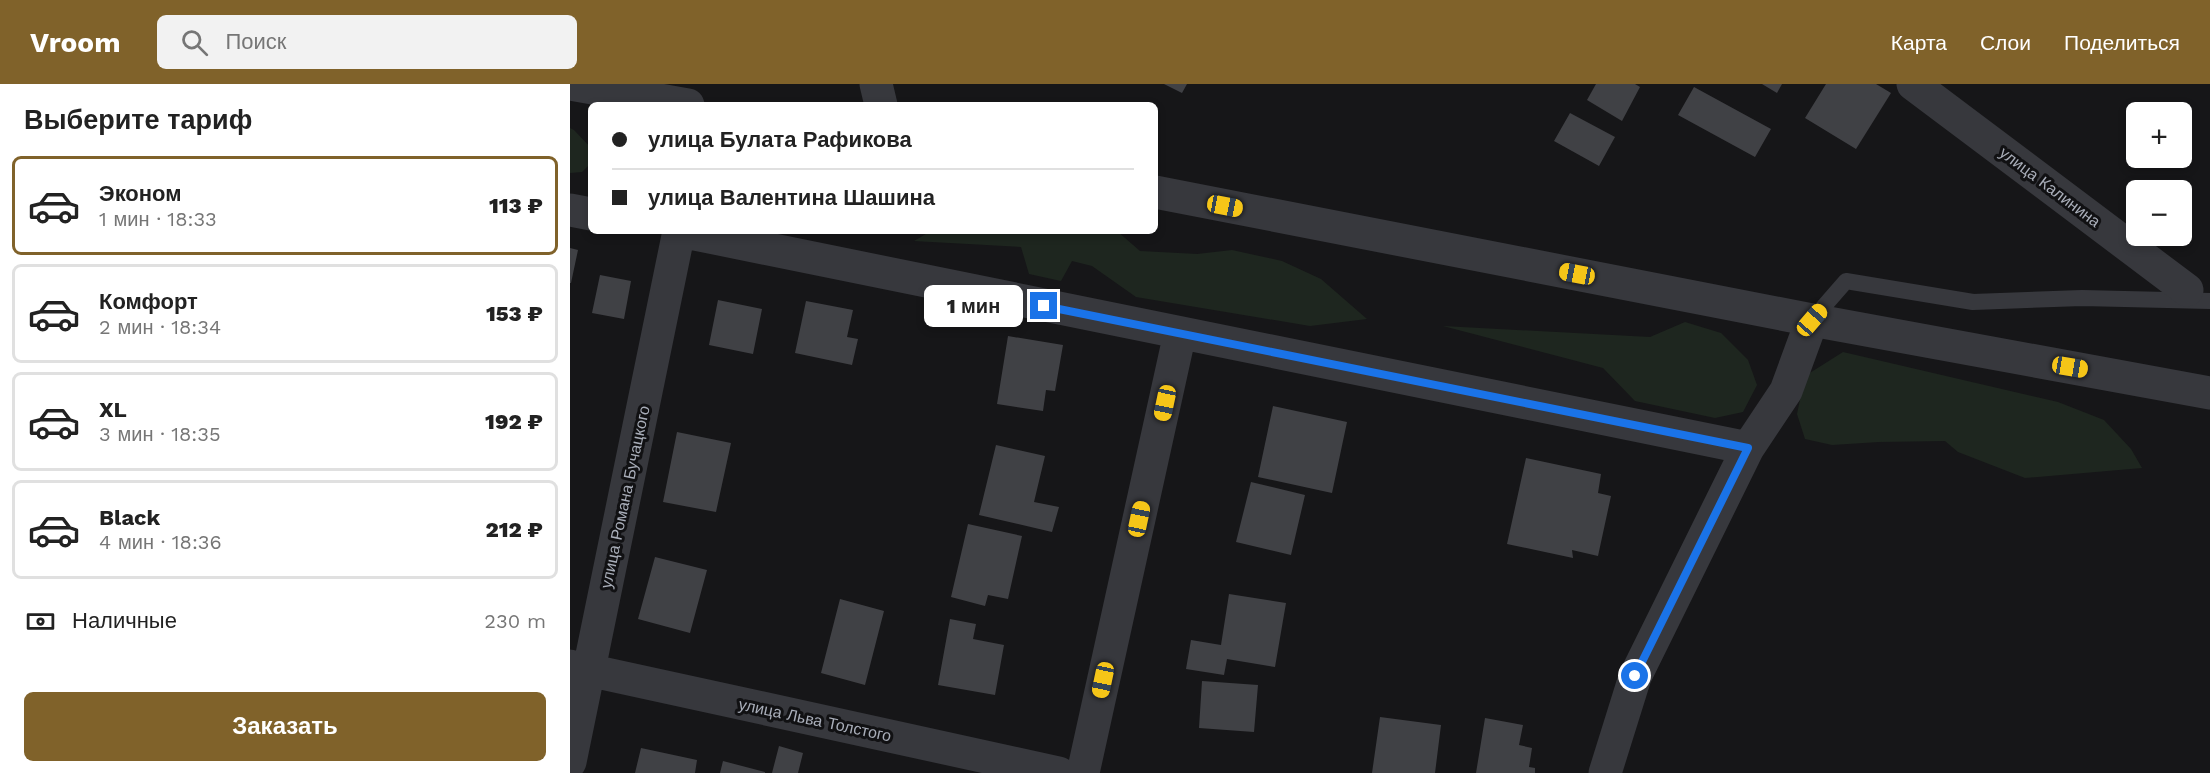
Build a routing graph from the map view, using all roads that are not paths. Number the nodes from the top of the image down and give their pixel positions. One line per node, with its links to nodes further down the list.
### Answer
1 (570, 84): 4 (street)
2 (876, 84): 5 (street)
3 (1913, 84): 11 (street, улица Калинина)
4 (671, 102)
5 (880, 102)
6 (1158, 193): 12 (street)
7 (570, 210): 8 (street)
8 (588, 213)
9 (679, 234): 16 (street, улица Романа Бучацкого)
10 (695, 234): 13 (street)
11 (2202, 297): 12 (lane)
12 (1812, 320): 14 (street); 15 (street)
13 (1180, 333): 15 (street); 19 (street)
14 (2210, 393)
15 (1748, 448): 20 (street)
16 (580, 668): 17 (street, улица Романа Бучацкого); 18 (street, улица Льва Толстого)
17 (570, 762)
18 (1059, 773)
19 (1083, 773)
20 (1605, 773)

